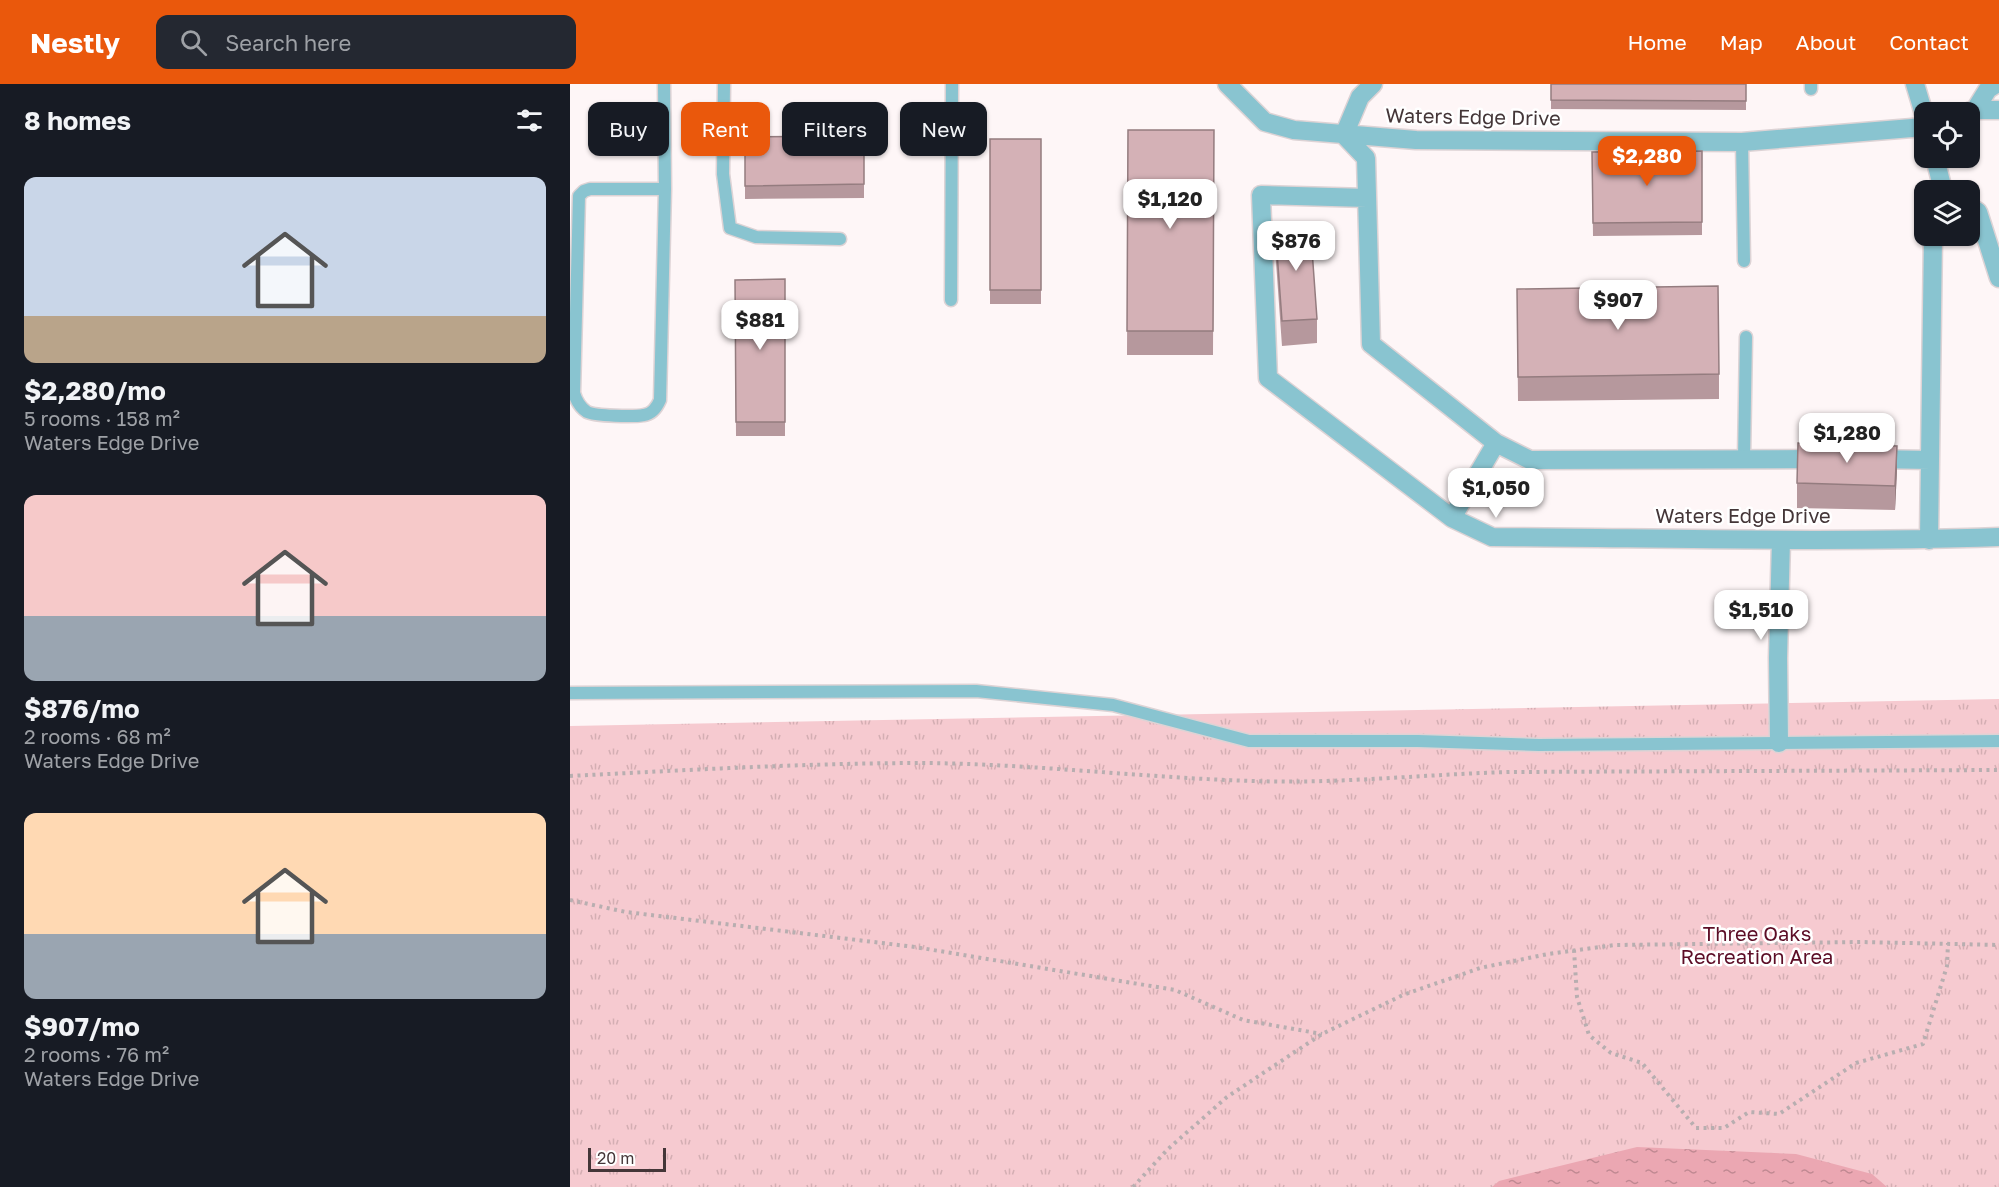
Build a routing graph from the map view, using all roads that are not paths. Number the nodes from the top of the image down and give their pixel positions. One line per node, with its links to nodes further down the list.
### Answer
1 (664, 84): 15 (lane)
2 (724, 84): 18 (lane)
3 (952, 84): 22 (lane)
4 (1227, 84): 13 (street, Waters Edge Drive)
5 (1373, 84): 13 (street, Waters Edge Drive)
6 (1915, 84): 8 (street)
7 (1996, 84): 9 (street)
8 (1920, 102)
9 (1979, 102)
10 (1999, 110): 11 (street)
11 (1980, 111)
12 (1914, 129): 14 (street, Waters Edge Drive)
13 (1344, 135): 14 (street, Waters Edge Drive); 16 (street)
14 (1742, 142): 20 (lane)
15 (665, 189): 15 (lane)
16 (1367, 198): 24 (street); 29 (street, Waters Edge Drive)
17 (1980, 218): 21 (street)
18 (840, 239)
19 (1933, 246): 28 (street)
20 (1744, 261)
21 (1999, 278)
22 (951, 300)
23 (1746, 337): 25 (lane)
24 (1496, 443): 25 (street); 29 (street)
25 (1744, 458): 26 (street)
26 (1837, 459)
27 (1860, 459): 28 (street)
28 (1930, 460): 32 (street)
29 (1452, 518): 31 (street, Waters Edge Drive)
30 (1999, 537): 32 (street, Waters Edge Drive)
31 (1781, 540): 32 (street, Waters Edge Drive); 35 (street)
32 (1929, 540)
33 (570, 693): 35 (lane)
34 (1999, 741): 35 (lane)
35 (1779, 743)

